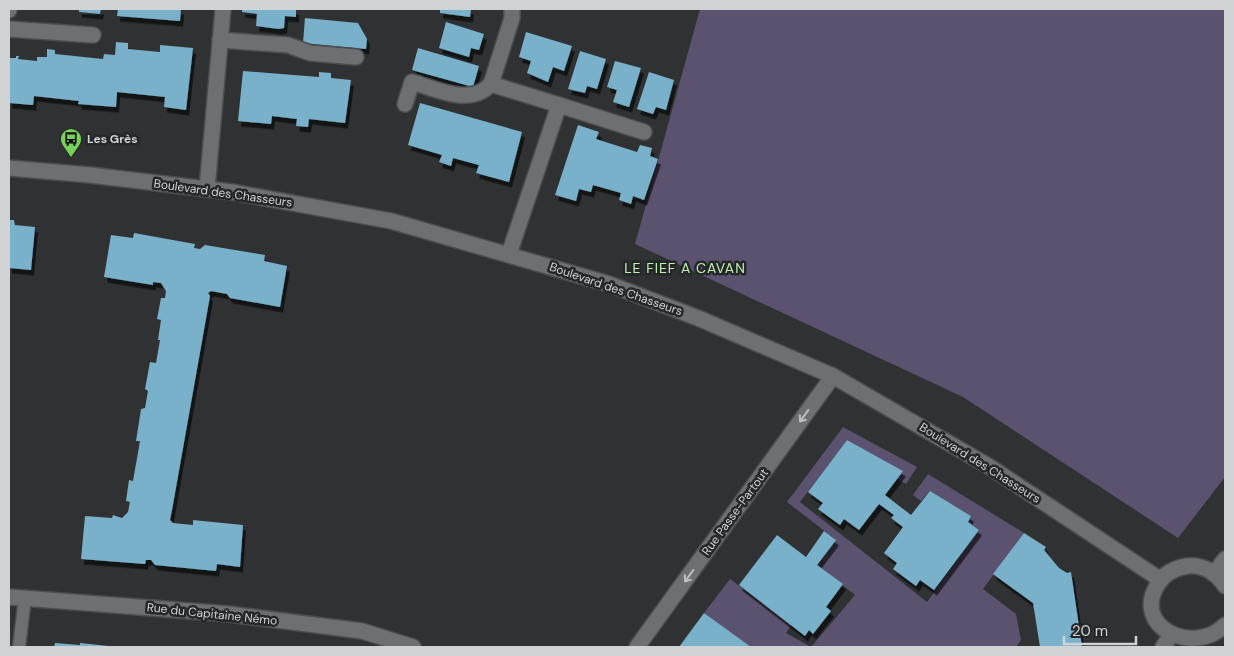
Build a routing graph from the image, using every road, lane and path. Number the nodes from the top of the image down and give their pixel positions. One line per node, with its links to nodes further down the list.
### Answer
1 (223, 9): 5 (street)
2 (512, 9): 7 (street)
3 (9, 29): 4 (street)
4 (93, 35)
5 (220, 40): 6 (street); 12 (street)
6 (356, 58)
7 (491, 84): 8 (street); 9 (street)
8 (405, 104)
9 (558, 105): 10 (street); 13 (street)
10 (644, 132)
11 (9, 168): 12 (street, Boulevard des Chasseurs)
12 (207, 189): 13 (street, Boulevard des Chasseurs)
13 (509, 254): 14 (street, Boulevard des Chasseurs)
14 (833, 376): 17 (street, Boulevard des Chasseurs); 25 (street, Rue Passe-Partout, one-way to 25)
15 (1225, 559): 16 (street)
16 (1214, 574): 17 (street); 18 (street)
17 (1161, 580): 22 (street)
18 (1225, 586)
19 (9, 597): 20 (street, Rue du Capitaine Némo)
20 (25, 598): 23 (lane); 24 (street, Rue du Capitaine Némo)
21 (1224, 629): 22 (street)
22 (1166, 643)
23 (18, 647)
24 (413, 647)
25 (637, 647)

